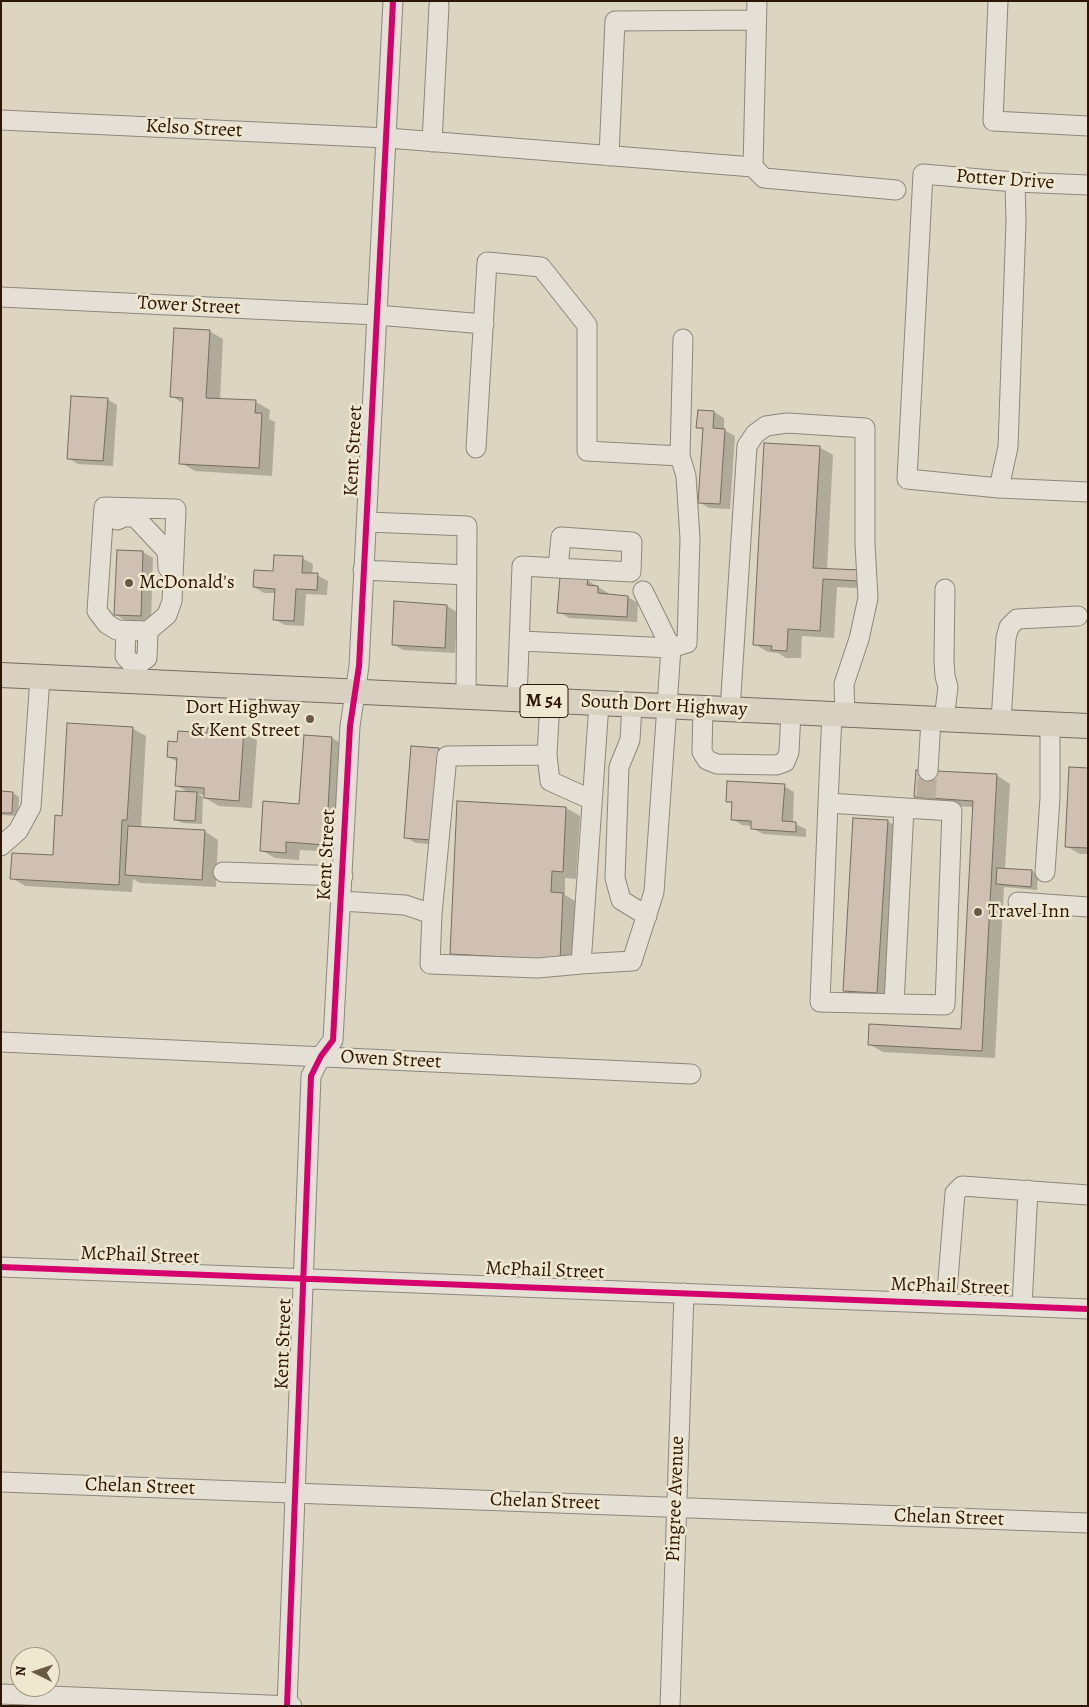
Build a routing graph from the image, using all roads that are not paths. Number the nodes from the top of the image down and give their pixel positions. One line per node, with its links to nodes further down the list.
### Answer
1 (393, 1): 8 (street, Kent Street)
2 (756, 1): 5 (street)
3 (998, 1): 7 (street)
4 (439, 6): 9 (street)
5 (756, 20): 10 (street); 11 (street)
6 (1, 120): 8 (street, Kelso Street)
7 (1088, 126)
8 (387, 138): 9 (street, Kelso Street); 16 (street, Kent Street)
9 (432, 142): 10 (street, Kelso Street)
10 (609, 156): 11 (street, Kelso Street)
11 (753, 167): 14 (street)
12 (1015, 182): 13 (street, Potter Drive); 21 (street); 21 (street, Potter Drive)
13 (1088, 185)
14 (896, 190)
15 (1, 297): 16 (street, Tower Street)
16 (377, 315): 17 (street, Tower Street); 23 (street, Kent Street)
17 (484, 324): 19 (street); 20 (street)
18 (683, 339): 20 (street)
19 (476, 448)
20 (680, 456): 35 (street)
21 (999, 488): 22 (street)
22 (1088, 492)
23 (366, 522): 25 (street, Kent Street); 26 (street)
24 (558, 568): 24 (street); 34 (street)
25 (364, 570): 26 (street); 39 (street, Kent Street)
26 (467, 575): 40 (street)
27 (172, 580): 31 (street); 31 (street); 32 (street)
28 (945, 589): 50 (street)
29 (643, 591): 35 (street)
30 (1078, 616): 51 (street)
31 (107, 624): 33 (street)
32 (148, 630): 33 (street); 36 (street)
33 (126, 631): 36 (street)
34 (520, 641): 35 (street); 41 (street)
35 (671, 648): 45 (street)
36 (135, 674): 38 (main road, South Dort Highway / M 54); 39 (main road, South Dort Highway / M 54)
37 (1, 675): 38 (main road, South Dort Highway / M 54)
38 (40, 677): 59 (street)
39 (356, 692): 40 (main road, South Dort Highway / M 54); 62 (street, Kent Street)
40 (466, 697): 41 (main road, South Dort Highway / M 54)
41 (518, 700): 42 (main road, South Dort Highway / M 54)
42 (550, 701): 43 (main road, South Dort Highway / M 54); 54 (street)
43 (599, 703): 44 (main road, South Dort Highway / M 54); 56 (street)
44 (632, 705): 45 (main road, South Dort Highway / M 54); 67 (street)
45 (666, 707): 46 (main road, South Dort Highway / M 54); 67 (street)
46 (703, 708): 47 (main road, South Dort Highway / M 54); 48 (street)
47 (730, 710): 48 (main road, South Dort Highway / M 54); 49 (street)
48 (791, 712): 49 (main road, South Dort Highway / M 54)
49 (838, 715): 50 (main road, South Dort Highway / M 54); 57 (street)
50 (938, 719): 51 (main road, South Dort Highway / M 54); 55 (street)
51 (1001, 722): 52 (main road, South Dort Highway / M 54)
52 (1050, 725): 53 (main road, South Dort Highway / M 54); 61 (street)
53 (1088, 726)
54 (546, 755): 56 (street); 66 (street)
55 (928, 770)
56 (592, 800): 68 (street)
57 (828, 804): 58 (street); 69 (street)
58 (904, 808): 69 (street); 69 (street)
59 (1, 846)
60 (223, 872): 62 (street)
61 (1045, 872)
62 (343, 876): 63 (street, Kent Street)
63 (341, 900): 66 (street); 71 (street, Kent Street)
64 (1018, 902): 65 (street)
65 (1088, 907)
66 (432, 914): 68 (street)
67 (647, 916): 68 (street)
68 (580, 964)
69 (894, 1004)
70 (1, 1042): 71 (street, Owen Street)
71 (321, 1056): 72 (street, Owen Street); 76 (street, Kent Street)
72 (691, 1074)
73 (1028, 1190): 74 (street); 78 (street); 79 (street)
74 (1088, 1195)
75 (1, 1267): 76 (street, McPhail Street)
76 (303, 1279): 77 (street, McPhail Street); 82 (street, Kent Street)
77 (684, 1293): 78 (street, McPhail Street); 83 (street, Pingree Avenue)
78 (946, 1304): 79 (street, McPhail Street)
79 (1022, 1306): 80 (street, McPhail Street)
80 (1088, 1309)
81 (1, 1482): 82 (street, Chelan Street)
82 (295, 1493): 83 (street, Chelan Street); 86 (street, Kent Street)
83 (676, 1507): 84 (street, Chelan Street); 88 (street, Pingree Avenue)
84 (1088, 1524)
85 (1, 1694): 86 (street)
86 (287, 1706): 87 (street)
87 (292, 1706)
88 (670, 1706)

